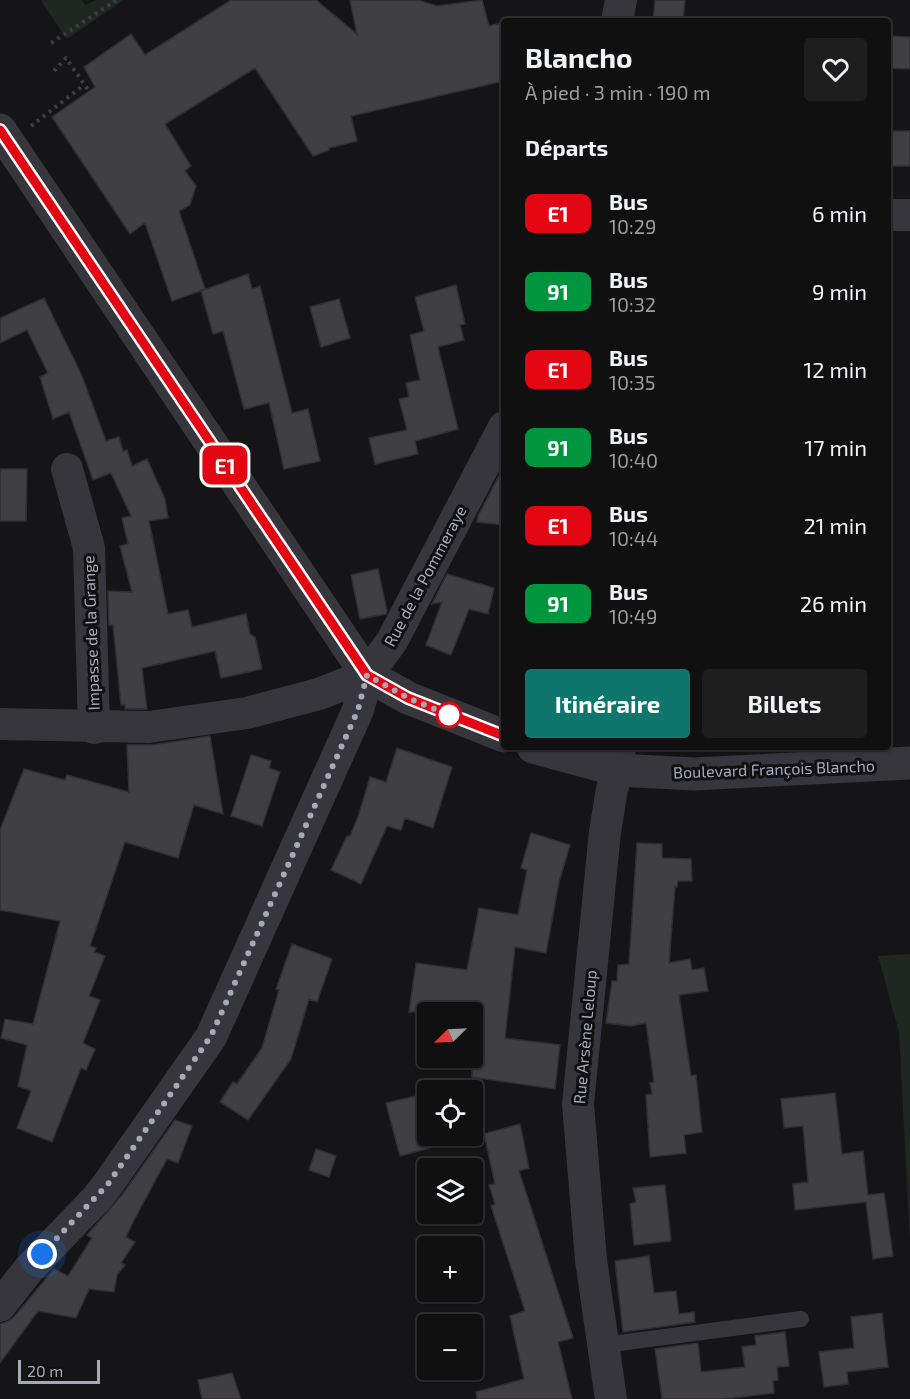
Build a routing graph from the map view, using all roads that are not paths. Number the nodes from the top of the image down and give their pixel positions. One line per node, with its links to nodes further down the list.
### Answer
1 (621, 0): 2 (street)
2 (617, 18)
3 (15, 128): 8 (street)
4 (891, 215): 5 (street)
5 (910, 215)
6 (501, 433): 8 (street, Rue de la Pommeraye)
7 (67, 469): 10 (street, Impasse de la Grange)
8 (367, 675): 10 (street); 11 (street); 15 (street, Rue de la Pommeraye)
9 (0, 724): 10 (street)
10 (94, 728)
11 (501, 735)
12 (554, 750): 13 (street, Boulevard François Blancho)
13 (619, 759): 14 (street, Boulevard François Blancho); 17 (street, Rue Arsène Leloup)
14 (910, 763)
15 (0, 1306)
16 (801, 1320): 17 (lane)
17 (604, 1345): 18 (street, Rue Arsène Leloup)
18 (611, 1399)

